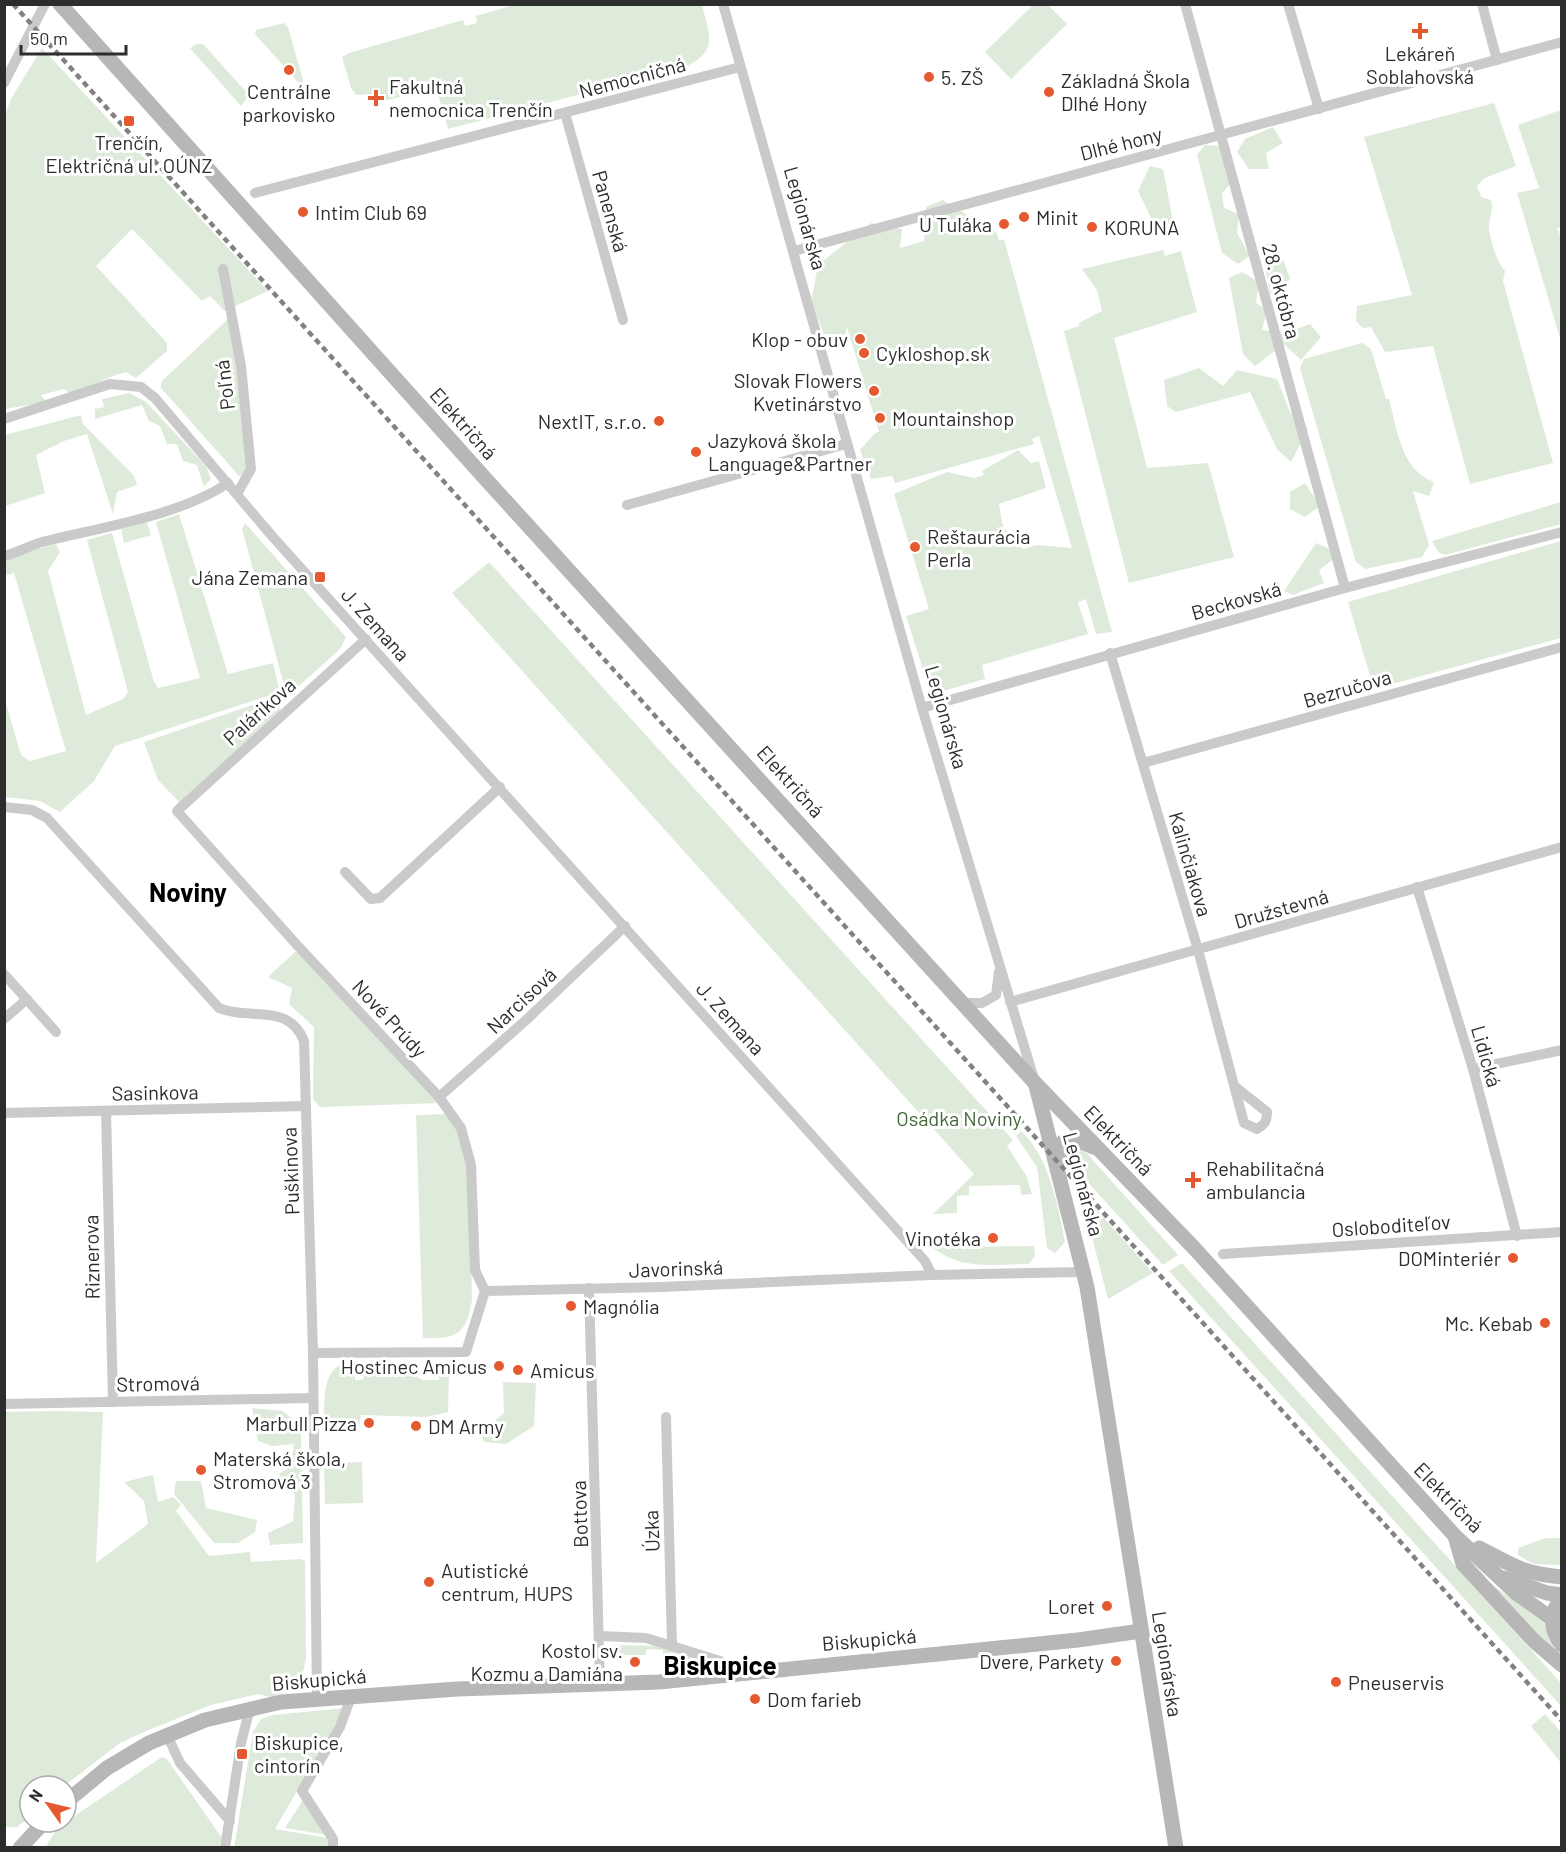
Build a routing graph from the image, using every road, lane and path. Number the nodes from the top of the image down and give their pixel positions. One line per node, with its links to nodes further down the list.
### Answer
1 (45, 4): 10 (street)
2 (60, 4): 43 (main road, Električná)
3 (723, 4): 9 (street, Legionárska)
4 (1185, 4): 13 (street, 28. októbra)
5 (1288, 4): 11 (street)
6 (1482, 4): 8 (street)
7 (1562, 42): 8 (street, Dlhé hony)
8 (1497, 60): 11 (street, Dlhé hony)
9 (740, 67): 12 (street, Nemocničná); 15 (street, Legionárska)
10 (4, 83)
11 (1319, 110): 13 (street, Dlhé hony)
12 (565, 113): 14 (street, Nemocničná); 17 (street, Panenská)
13 (1221, 136): 15 (street, Dlhé hony); 25 (street, 28. októbra)
14 (255, 193)
15 (794, 250): 19 (street, Legionárska)
16 (223, 268): 21 (street, Poľná)
17 (623, 320)
18 (4, 419): 20 (street, J. Zemana)
19 (846, 444): 22 (street); 29 (street, Legionárska)
20 (228, 483): 21 (street, J. Zemana); 24 (street)
21 (237, 494): 26 (street, J. Zemana)
22 (627, 505)
23 (1562, 532): 25 (street, Beckovská)
24 (4, 556)
25 (1345, 588): 28 (street, Beckovská)
26 (366, 639): 31 (street, J. Zemana); 33 (street, Palárikova)
27 (1562, 647): 30 (street, Bezručova)
28 (1110, 653): 29 (street, Beckovská); 30 (street, Kalinčiakova)
29 (922, 708): 39 (street, Legionárska)
30 (1143, 763): 38 (street, Kalinčiakova)
31 (500, 787): 35 (street); 37 (street, J. Zemana)
32 (4, 807): 51 (street, Puškinova)
33 (177, 811): 50 (street, Nové Prúdy)
34 (1562, 847): 36 (street, Družstevná)
35 (345, 872)
36 (1417, 887): 38 (street, Družstevná); 47 (street, Lidická)
37 (625, 926): 50 (street, Narcisová); 60 (street, J. Zemana)
38 (1198, 950): 42 (street, Družstevná); 49 (street, Kalinčiakova)
39 (1000, 966): 42 (street, Legionárska); 43 (street)
40 (4, 974): 41 (street)
41 (27, 999): 44 (street); 45 (street)
42 (1010, 1002): 48 (street, Legionárska)
43 (965, 1003): 48 (main road, Električná)
44 (4, 1018)
45 (56, 1032)
46 (1562, 1050): 47 (street)
47 (1473, 1069): 57 (street, Lidická)
48 (1035, 1083): 54 (main road, Električná); 55 (main road, Legionárska)
49 (1234, 1086)
50 (439, 1097): 62 (street, Nové Prúdy)
51 (306, 1106): 52 (street, Sasinkova); 63 (street, Puškinova)
52 (106, 1111): 53 (street, Sasinkova); 65 (street, Riznerova)
53 (4, 1113)
54 (1098, 1149): 55 (main road); 68 (main road, Električná)
55 (1061, 1175): 59 (main road, Legionárska)
56 (1562, 1232): 57 (street, Osloboditeľov)
57 (1517, 1236): 58 (street, Osloboditeľov)
58 (1223, 1254)
59 (1084, 1272): 60 (street, Javorinská); 73 (main road, Legionárska)
60 (932, 1275): 61 (street, Javorinská)
61 (589, 1288): 62 (street, Javorinská); 74 (street, Bottova)
62 (485, 1292): 63 (street)
63 (313, 1353): 64 (street, Puškinova)
64 (313, 1398): 65 (street, Stromová); 81 (street, Puškinova)
65 (113, 1402): 66 (street, Stromová)
66 (4, 1404)
67 (666, 1417): 75 (street, Úzka)
68 (1455, 1536): 69 (main road, Električná); 70 (main road); 77 (main road)
69 (1502, 1577): 71 (main road, Električná); 72 (main road, Električná)
70 (1562, 1577)
71 (1562, 1597): 72 (main road)
72 (1552, 1619): 76 (main road)
73 (1141, 1631): 78 (main road, Biskupická); 90 (main road, Legionárska)
74 (600, 1636): 75 (street); 79 (street)
75 (672, 1644): 78 (street)
76 (1562, 1645)
77 (1562, 1665)
78 (728, 1673): 79 (main road, Biskupická)
79 (600, 1685): 80 (main road, Biskupická)
80 (351, 1697): 81 (main road, Biskupická); 89 (street)
81 (317, 1699): 82 (main road, Biskupická)
82 (250, 1708): 83 (main road, Biskupická); 85 (street)
83 (167, 1735): 84 (main road, Biskupická); 85 (street)
84 (78, 1792)
85 (230, 1821): 88 (street)
86 (33, 1834): 87 (main road)
87 (20, 1848)
88 (225, 1848)
89 (333, 1848)
90 (1176, 1848)

